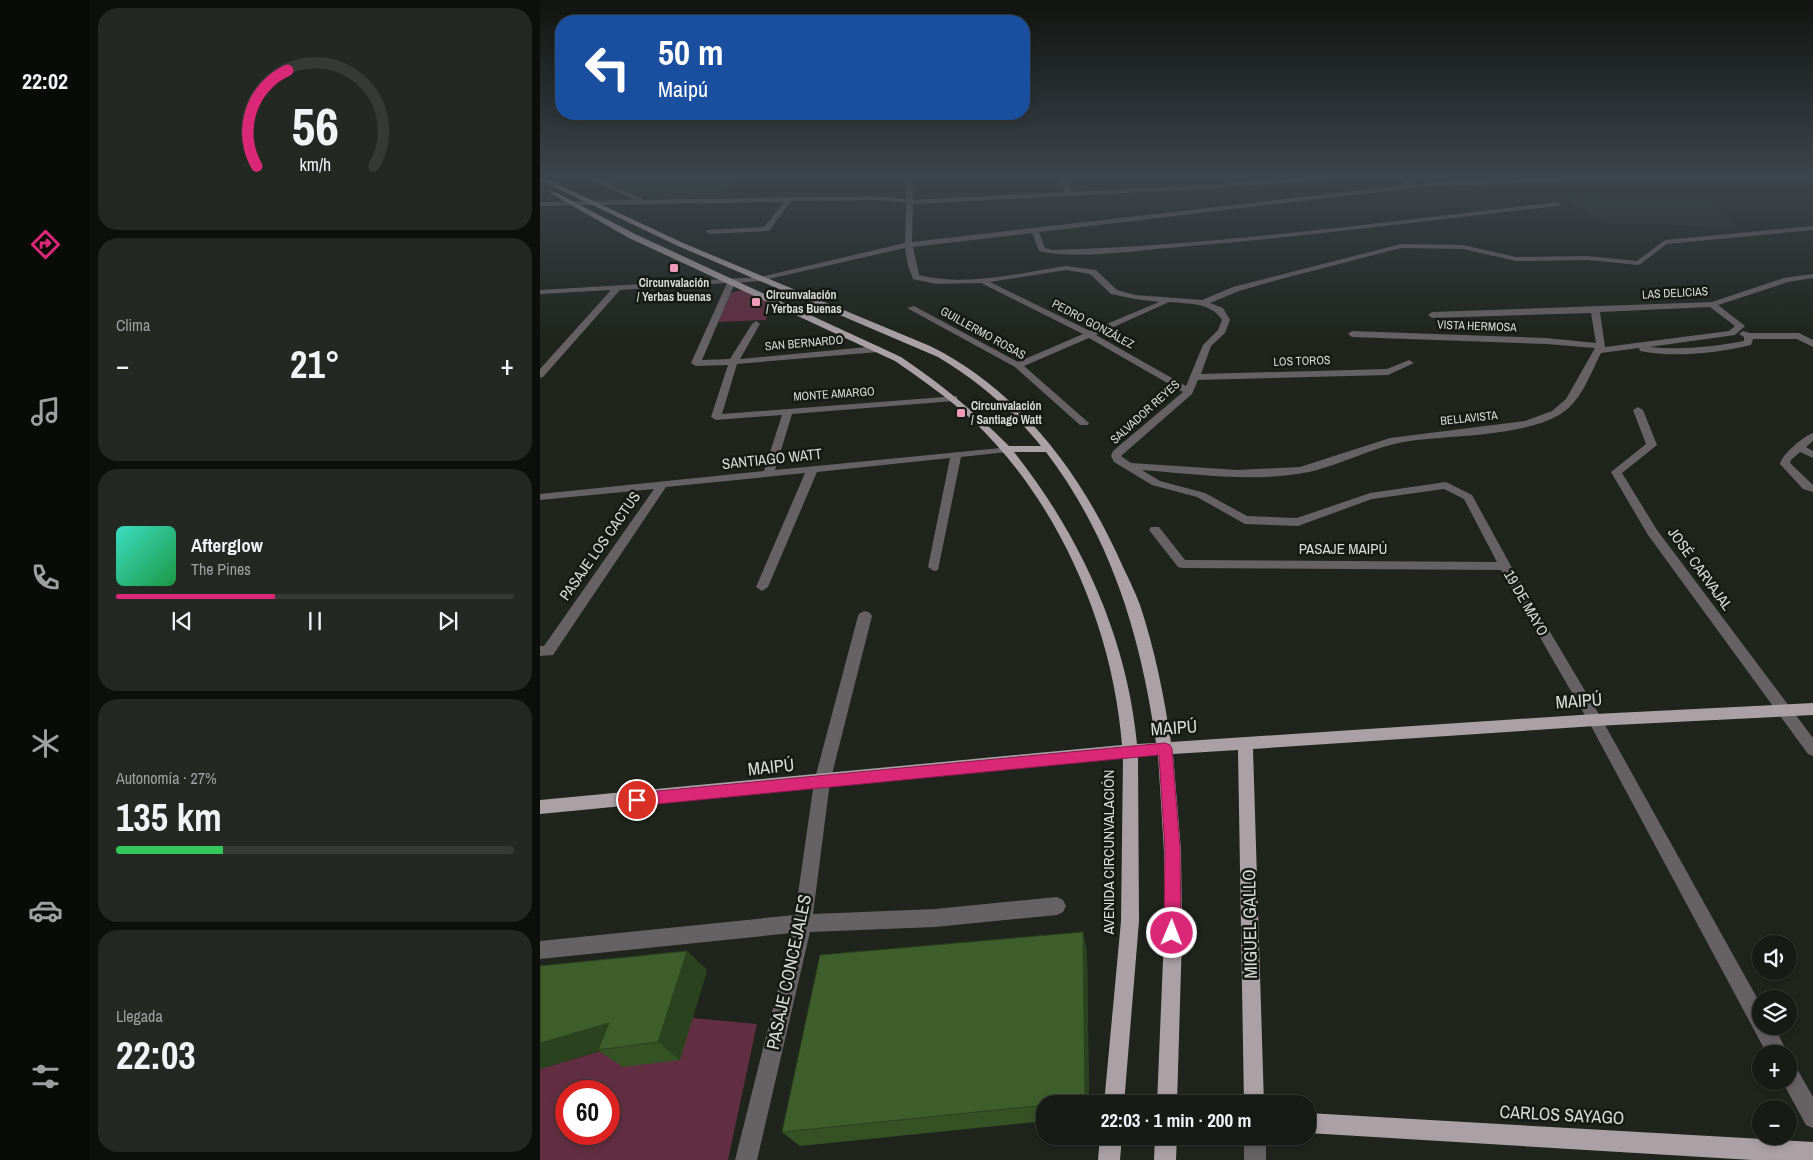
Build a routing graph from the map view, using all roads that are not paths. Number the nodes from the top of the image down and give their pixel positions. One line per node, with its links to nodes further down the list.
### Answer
1 (619, 229): 13 (main road, AVENIDA CIRCUNVALACIÓN)
2 (649, 229): 12 (main road)
3 (764, 229): 9 (street)
4 (909, 229): 10 (street)
5 (1052, 229): 8 (street)
6 (1336, 229): 8 (street)
7 (1801, 229): 18 (street, SALVADOR REYES)
8 (1036, 231): 10 (street)
9 (710, 232)
10 (908, 245): 12 (street); 14 (street, SALVADOR REYES)
11 (1813, 276): 19 (street, LAS DELICIAS)
12 (760, 278): 13 (street); 47 (main road)
13 (732, 281): 15 (street); 33 (main road, AVENIDA CIRCUNVALACIÓN); 34 (street, SAN BERNARDO)
14 (982, 281): 17 (street, SALVADOR REYES); 26 (street, PEDRO GONZÁLEZ)
15 (618, 287): 16 (street); 37 (street)
16 (540, 292)
17 (1168, 301): 18 (street, SALVADOR REYES); 26 (street)
18 (1203, 303): 38 (street, SALVADOR REYES)
19 (1713, 304): 21 (street, LAS DELICIAS); 25 (street)
20 (912, 308): 36 (street, GUILLERMO ROSAS)
21 (1595, 310): 22 (street, LAS DELICIAS); 32 (street)
22 (1432, 316)
23 (756, 324): 34 (street)
24 (1813, 330): 29 (street)
25 (1736, 332): 28 (street); 31 (street)
26 (1089, 334): 36 (street); 39 (street, PEDRO GONZÁLEZ)
27 (1352, 334): 32 (street, VISTA HERMOSA)
28 (1749, 336): 29 (street); 31 (street)
29 (1799, 336): 30 (street)
30 (1813, 344)
31 (1621, 346): 32 (street)
32 (1599, 348): 50 (street, BELLAVISTA)
33 (878, 349): 34 (street, SAN BERNARDO); 40 (main road, AVENIDA CIRCUNVALACIÓN)
34 (733, 362): 41 (street, MONTE AMARGO)
35 (1409, 363): 38 (street, LOS TOROS)
36 (1018, 365): 43 (street, GUILLERMO ROSAS)
37 (540, 375)
38 (1194, 377): 39 (street, SALVADOR REYES)
39 (1189, 392): 50 (street, SALVADOR REYES)
40 (954, 398): 41 (street, MONTE AMARGO); 46 (main road, AVENIDA CIRCUNVALACIÓN)
41 (788, 410): 52 (street)
42 (1638, 410): 63 (street, JOSÉ CARVAJAL)
43 (1084, 423)
44 (1813, 436): 45 (street)
45 (1798, 447): 48 (street); 54 (street)
46 (1007, 449): 47 (main road); 49 (street, SANTIAGO WATT); 68 (main road, AVENIDA CIRCUNVALACIÓN)
47 (1049, 449): 66 (main road)
48 (1813, 455)
49 (956, 456): 51 (street, SANTIAGO WATT); 58 (street)
50 (1129, 466): 57 (street, 19 DE MAYO)
51 (812, 470): 52 (street, SANTIAGO WATT); 59 (street)
52 (768, 475): 53 (street, SANTIAGO WATT)
53 (662, 485): 55 (street, SANTIAGO WATT); 61 (street, PASAJE LOS CACTUS)
54 (1813, 489)
55 (540, 497)
56 (1155, 530): 57 (street, PASAJE MAIPÚ)
57 (1505, 566): 64 (street, 19 DE MAYO)
58 (934, 567)
59 (762, 587)
60 (865, 616): 69 (street, PASAJE CONCEJALES)
61 (544, 651)
62 (1813, 709): 63 (main road, MAIPÚ)
63 (1784, 711): 64 (main road, MAIPÚ); 67 (street, JOSÉ CARVAJAL)
64 (1595, 720): 65 (main road, MAIPÚ); 74 (street, 19 DE MAYO)
65 (1245, 744): 66 (main road, MAIPÚ); 78 (main road, MIGUEL GALLO)
66 (1165, 749): 68 (main road, MAIPÚ); 77 (main road)
67 (1813, 750)
68 (1130, 752): 69 (main road, MAIPÚ); 76 (main road, AVENIDA CIRCUNVALACIÓN)
69 (822, 782): 70 (main road, MAIPÚ); 72 (street, PASAJE CONCEJALES)
70 (540, 808)
71 (1057, 906): 72 (street)
72 (803, 923): 73 (street); 85 (street, PASAJE CONCEJALES)
73 (540, 950)
74 (1752, 1007)
75 (1797, 1089): 79 (street)
76 (1115, 1095)
77 (1167, 1095)
78 (1254, 1095)
79 (1813, 1118)
80 (1316, 1123): 84 (main road, CARLOS SAYAGO)
81 (1110, 1145): 86 (main road)
82 (1166, 1145): 87 (main road)
83 (1255, 1145): 88 (street)
84 (1813, 1153)
85 (746, 1160)
86 (1109, 1160)
87 (1165, 1160)
88 (1255, 1160)

